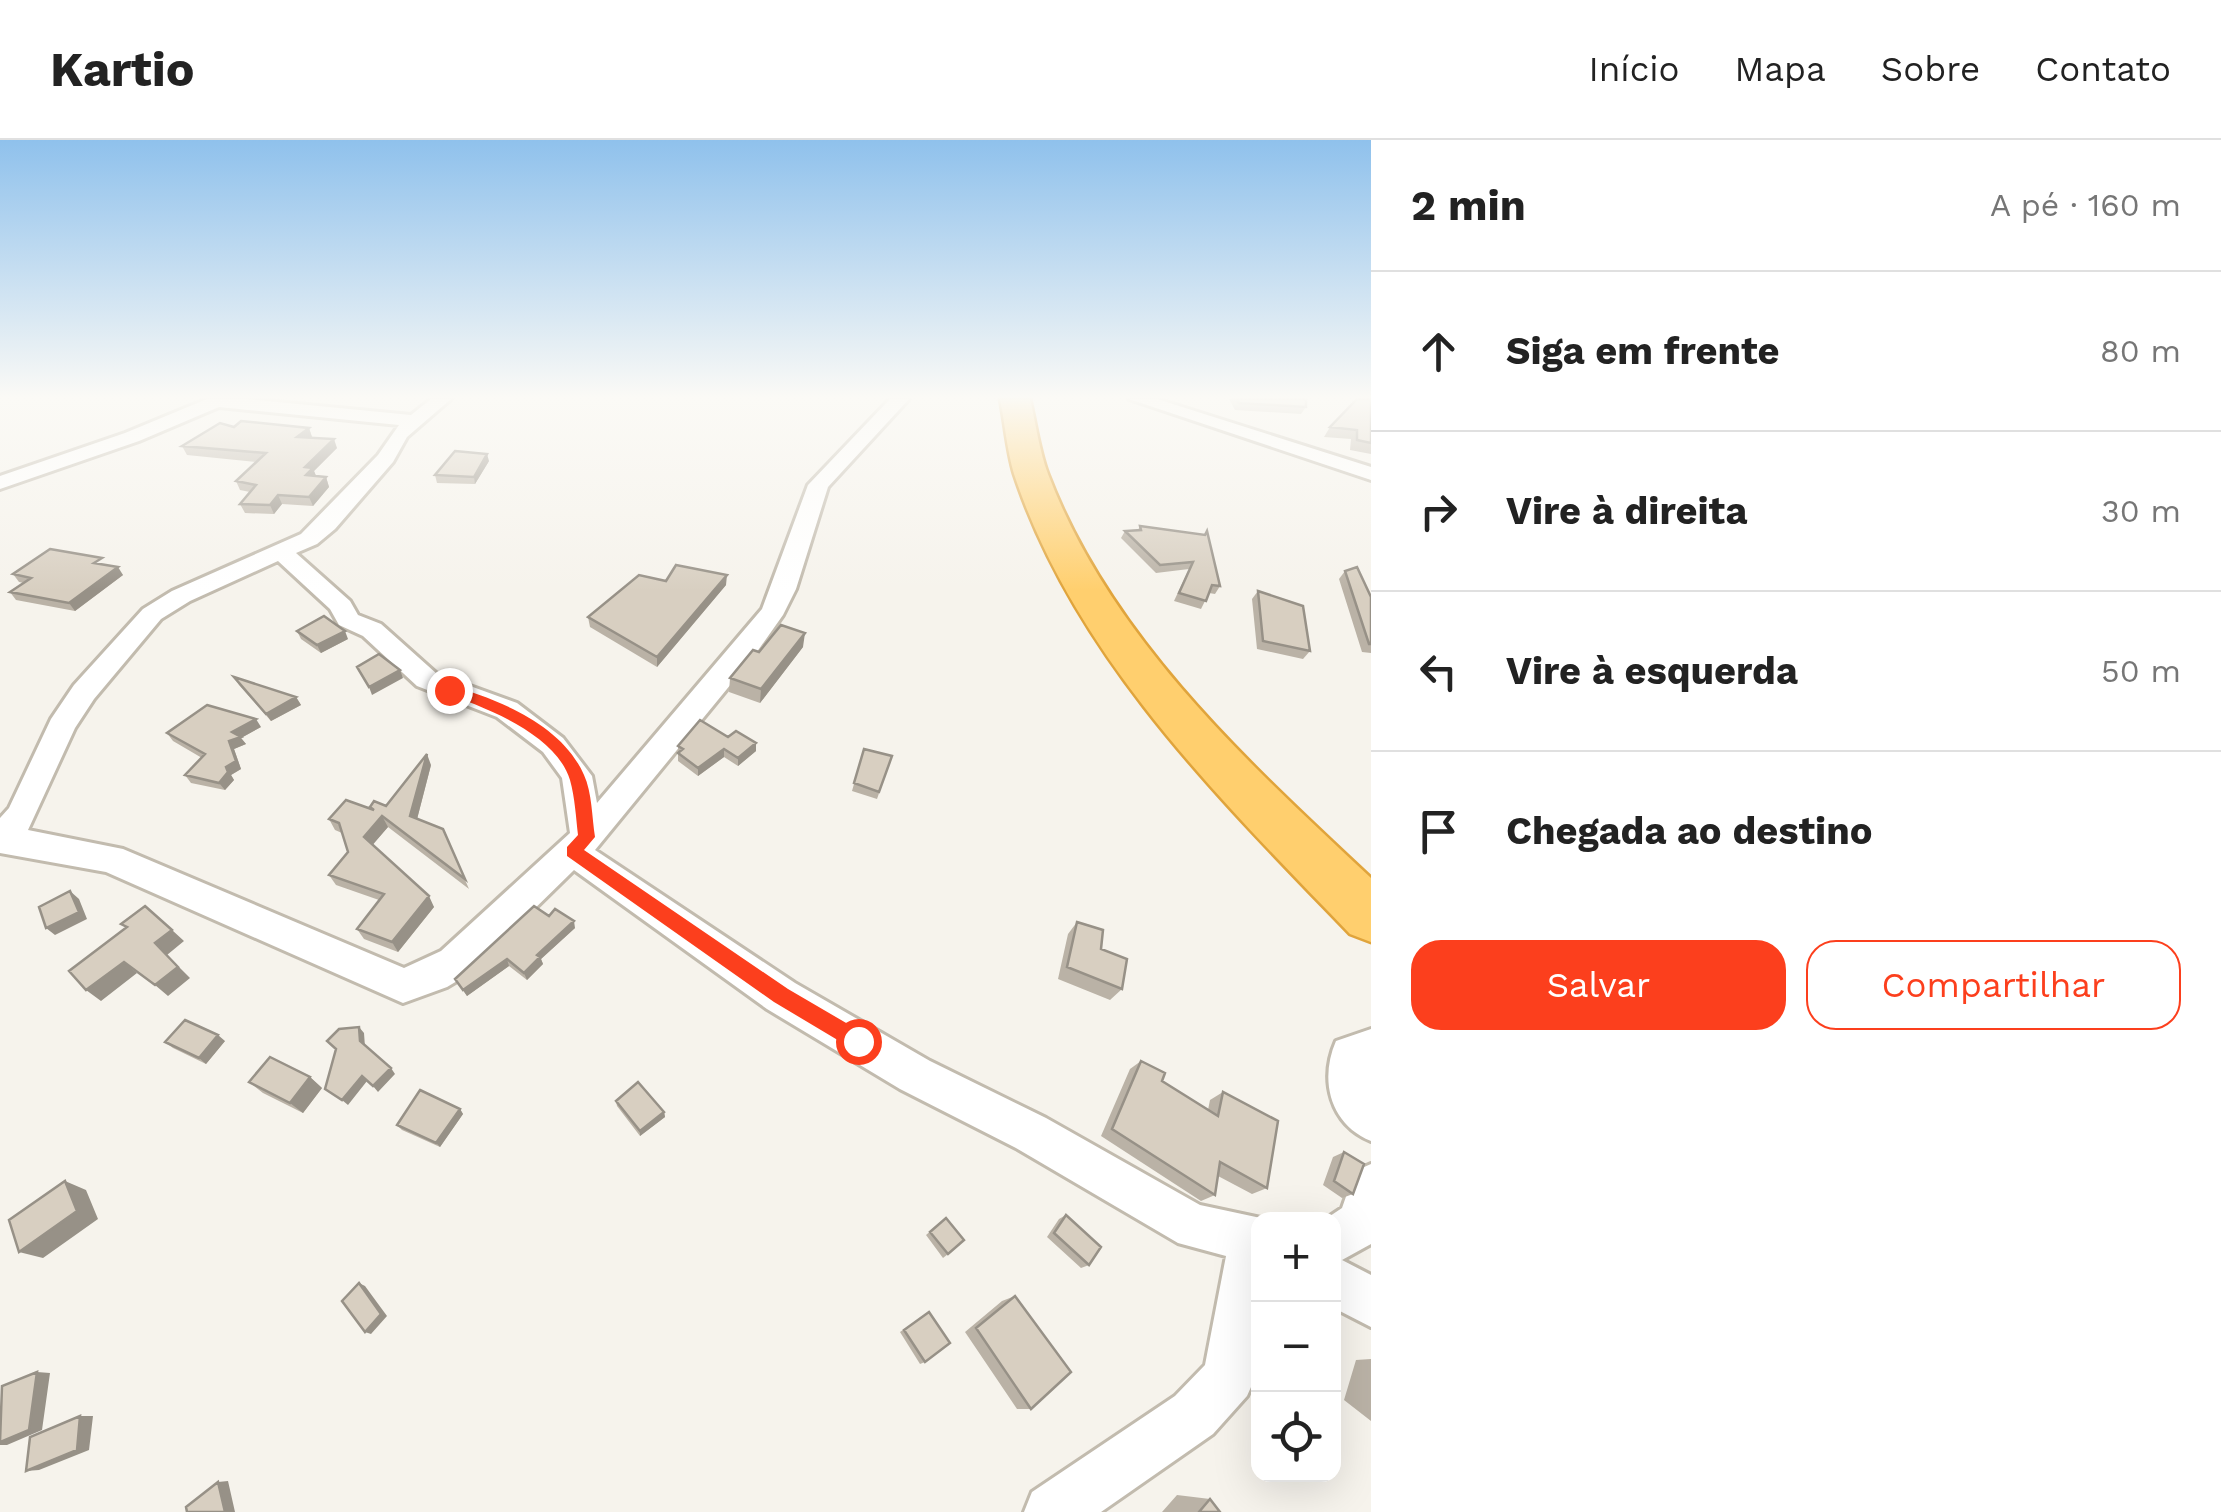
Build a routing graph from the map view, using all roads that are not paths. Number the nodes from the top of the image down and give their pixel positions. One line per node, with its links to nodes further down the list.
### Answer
1 (54, 463): 7 (street)
2 (378, 463): 8 (street)
3 (839, 463): 10 (street)
4 (1025, 463): 11 (highway)
5 (1337, 463): 6 (street)
6 (1371, 474)
7 (0, 483)
8 (283, 554): 9 (street); 10 (street)
9 (0, 839): 10 (street)
10 (580, 844): 16 (street)
11 (1371, 916)
12 (1371, 1048): 13 (street)
13 (1371, 1120)
14 (1371, 1187): 15 (street)
15 (1341, 1236)
16 (1251, 1237)
17 (1251, 1268): 20 (street)
18 (1341, 1285): 19 (street)
19 (1371, 1302)
20 (1052, 1512)

